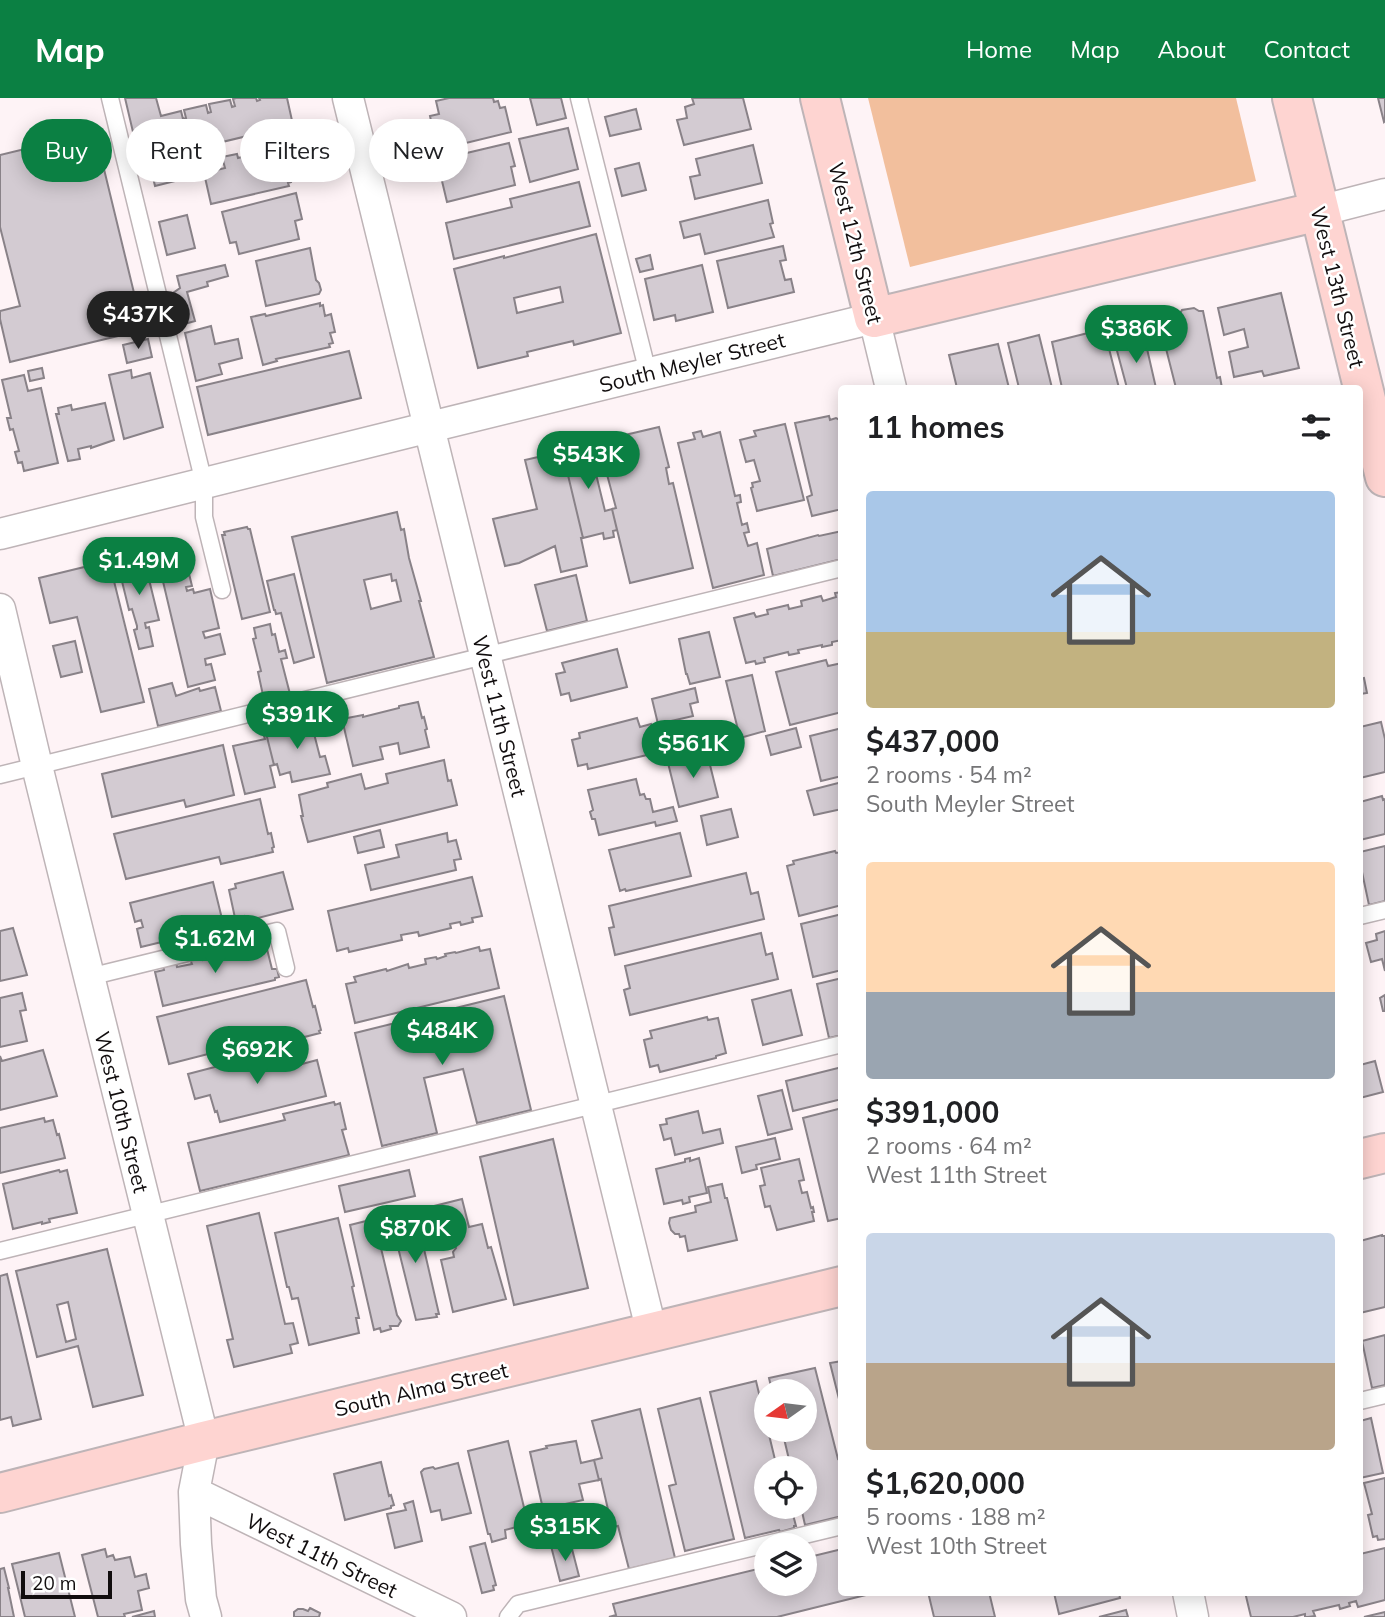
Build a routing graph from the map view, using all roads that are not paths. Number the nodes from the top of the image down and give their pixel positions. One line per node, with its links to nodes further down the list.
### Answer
1 (110, 98): 16 (lane)
2 (348, 98): 13 (street, West 11th Street)
3 (579, 98): 9 (lane)
4 (820, 98): 8 (street, West 12th Street)
5 (1292, 98): 7 (street, West 13th Street)
6 (1385, 194): 7 (street, South Meyler Street)
7 (1319, 211): 8 (street, South Meyler Street); 11 (street, West 13th Street)
8 (874, 318): 9 (street, South Meyler Street); 10 (street, West 12th Street)
9 (648, 373): 13 (street, South Meyler Street)
10 (890, 385)
11 (1361, 385)
12 (1363, 395): 14 (street, West 13th Street)
13 (430, 427): 16 (street, South Meyler Street); 21 (street, West 11th Street)
14 (1373, 437): 15 (street, West 13th Street)
15 (1385, 477)
16 (204, 483): 17 (street, South Meyler Street); 19 (lane)
17 (0, 534)
18 (838, 569): 21 (lane)
19 (222, 590)
20 (0, 609): 22 (street, West 10th Street)
21 (485, 656): 22 (lane); 29 (street, West 11th Street)
22 (37, 766): 23 (lane); 27 (street, West 10th Street)
23 (0, 775)
24 (1385, 910): 25 (lane)
25 (1363, 915)
26 (286, 968): 27 (lane)
27 (89, 976): 32 (street, West 10th Street)
28 (838, 1045): 29 (lane)
29 (596, 1104): 32 (lane); 35 (street, West 11th Street)
30 (1385, 1153): 31 (street)
31 (1363, 1158)
32 (148, 1215): 33 (lane); 38 (street, West 10th Street)
33 (0, 1251)
34 (838, 1287): 35 (street, South Alma Street)
35 (652, 1334): 38 (street, South Alma Street)
36 (1385, 1395): 37 (lane)
37 (1363, 1400)
38 (204, 1441): 39 (street, West 10th Street); 40 (street, South Alma Street)
39 (194, 1492): 43 (street, West 10th Street); 44 (street, West 11th Street)
40 (0, 1493)
41 (838, 1527): 45 (lane)
42 (1189, 1596): 46 (street)
43 (206, 1617)
44 (451, 1617)
45 (508, 1617)
46 (1194, 1617)

